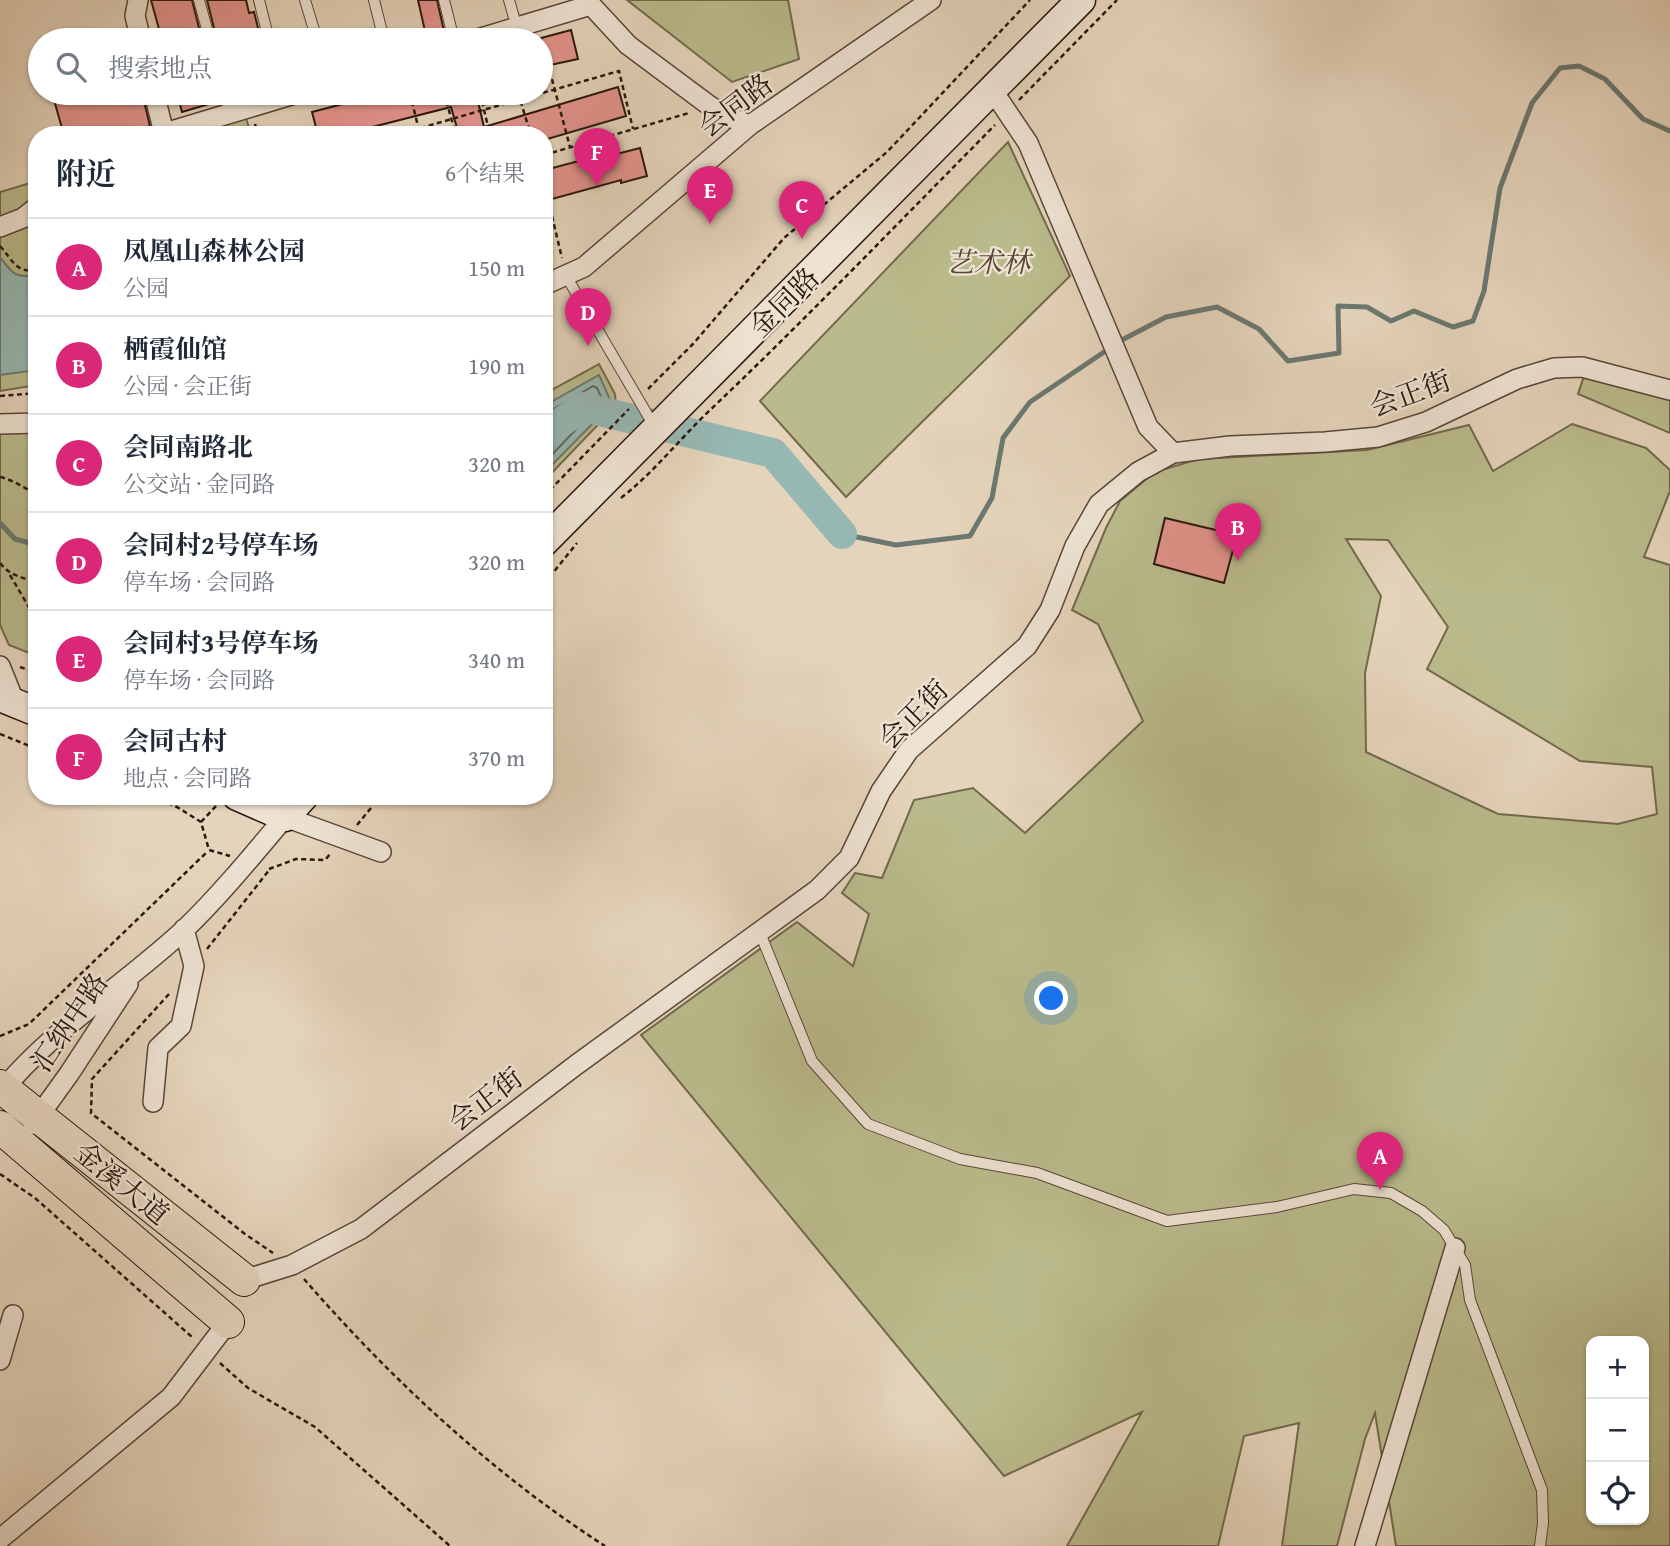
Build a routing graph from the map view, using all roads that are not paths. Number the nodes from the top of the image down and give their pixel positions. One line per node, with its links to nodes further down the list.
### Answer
1 (138, 0): 12 (street)
2 (199, 0): 13 (lane)
3 (259, 0): 14 (lane)
4 (305, 0): 15 (lane)
5 (373, 0): 16 (lane)
6 (444, 0): 17 (lane)
7 (509, 0): 11 (lane)
8 (931, 0): 24 (street, 会同路)
9 (1081, 0): 19 (street, 金同路)
10 (590, 3): 11 (street); 24 (street)
11 (517, 27): 18 (street)
12 (138, 28)
13 (207, 28)
14 (266, 28)
15 (313, 28)
16 (381, 28)
17 (451, 28)
18 (514, 28)
19 (1000, 102): 34 (street, 金同路); 35 (street)
20 (156, 105): 25 (street)
21 (228, 105): 23 (lane)
22 (254, 105): 23 (street)
23 (230, 113): 26 (street)
24 (750, 125): 29 (street, 会同路)
25 (160, 126)
26 (187, 126)
27 (28, 214): 28 (street)
28 (0, 227)
29 (567, 278): 30 (street, 会同路); 34 (lane)
30 (553, 282)
31 (1670, 390): 35 (street, 会正街)
32 (28, 423): 33 (street)
33 (0, 424)
34 (657, 442): 36 (street, 金同路)
35 (1173, 453): 44 (street, 会正街)
36 (553, 534)
37 (0, 666): 38 (street)
38 (17, 704)
39 (242, 805): 41 (street)
40 (296, 805): 41 (street)
41 (285, 817): 42 (street); 43 (street, 汇纳中路)
42 (381, 852)
43 (184, 929): 45 (street, 汇纳中路); 47 (street)
44 (760, 933): 52 (lane); 53 (street, 会正街)
45 (140, 966): 46 (street, 汇纳中路); 48 (street, 汇纳中路)
46 (1, 1089): 48 (main road, 金溪大道)
47 (153, 1102)
48 (39, 1117): 49 (street, 汇纳中路); 50 (main road, 金溪大道)
49 (9, 1134): 51 (main road, 金溪大道)
50 (133, 1193): 51 (main road); 53 (main road, 金溪大道)
51 (94, 1207): 55 (main road, 金溪大道)
52 (1455, 1248): 58 (street); 59 (lane)
53 (244, 1280)
54 (13, 1315): 56 (street)
55 (228, 1322): 57 (street)
56 (0, 1360)
57 (0, 1539)
58 (1365, 1546)
59 (1540, 1546)

